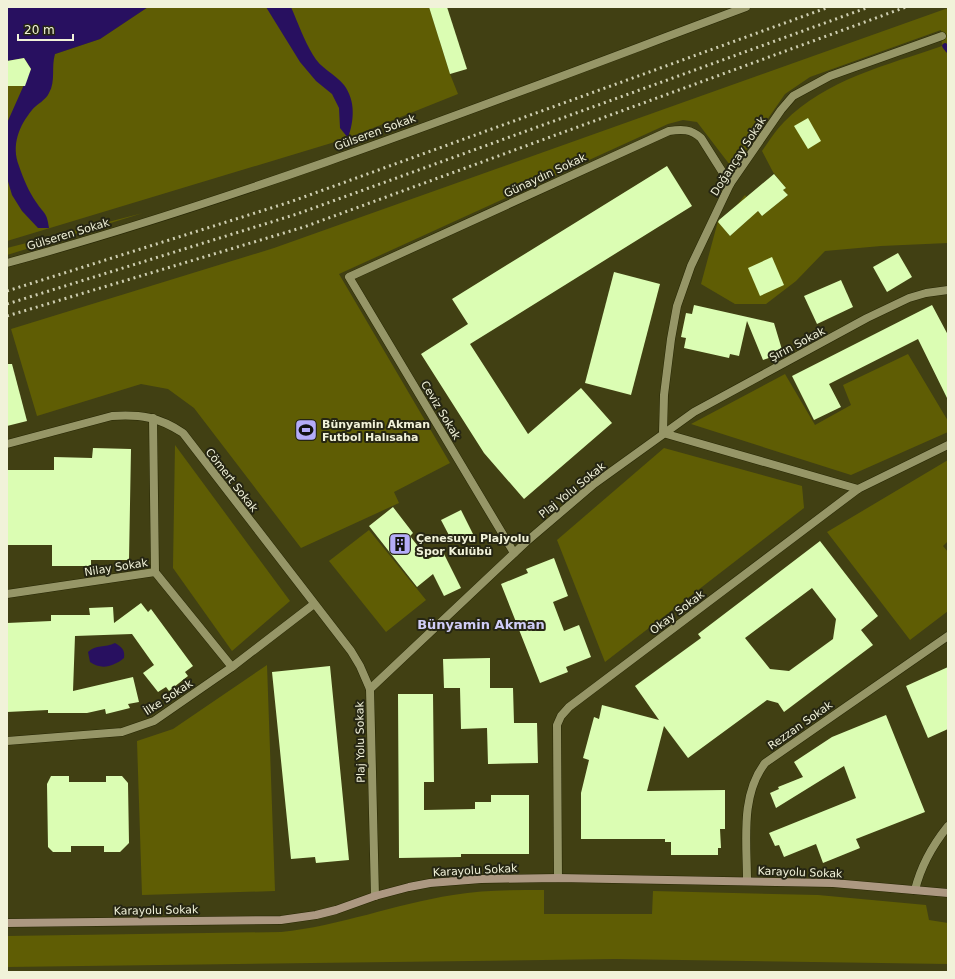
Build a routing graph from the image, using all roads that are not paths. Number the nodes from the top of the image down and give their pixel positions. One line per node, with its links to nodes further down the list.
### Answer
1 (746, 7): 4 (street, Gülseren Sokak)
2 (942, 36): 3 (street, Doğançay Sokak)
3 (730, 184): 5 (street, Günaydın Sokak); 8 (street, Doğançay Sokak)
4 (7, 263)
5 (349, 277): 12 (street, Ceviz Sokak)
6 (948, 290): 8 (street, Şırın Sokak)
7 (153, 418): 9 (street, Cömert Sokak); 13 (street); 15 (street, Cömert Sokak)
8 (663, 433): 11 (street); 12 (street, Plaj Yolu Sokak)
9 (7, 444)
10 (948, 445): 11 (street, Okay Sokak)
11 (858, 489): 21 (street, Okay Sokak)
12 (514, 553): 18 (street, Plaj Yolu Sokak)
13 (155, 572): 14 (street, Nilay Sokak); 17 (street, Nilay Sokak)
14 (7, 594)
15 (314, 604): 17 (street, İlke Sokak); 18 (street, Cömert Sokak)
16 (948, 636): 22 (street, Rezzan Sokak)
17 (232, 667): 19 (street, İlke Sokak)
18 (370, 689): 25 (street, Plaj Yolu Sokak)
19 (7, 741)
20 (948, 826): 23 (street)
21 (558, 878): 22 (main road, Karayolu Sokak); 25 (main road, Karayolu Sokak)
22 (747, 881): 23 (main road, Karayolu Sokak)
23 (915, 890): 24 (main road, Karayolu Sokak)
24 (948, 893)
25 (375, 896): 26 (main road, Karayolu Sokak)
26 (7, 923)

